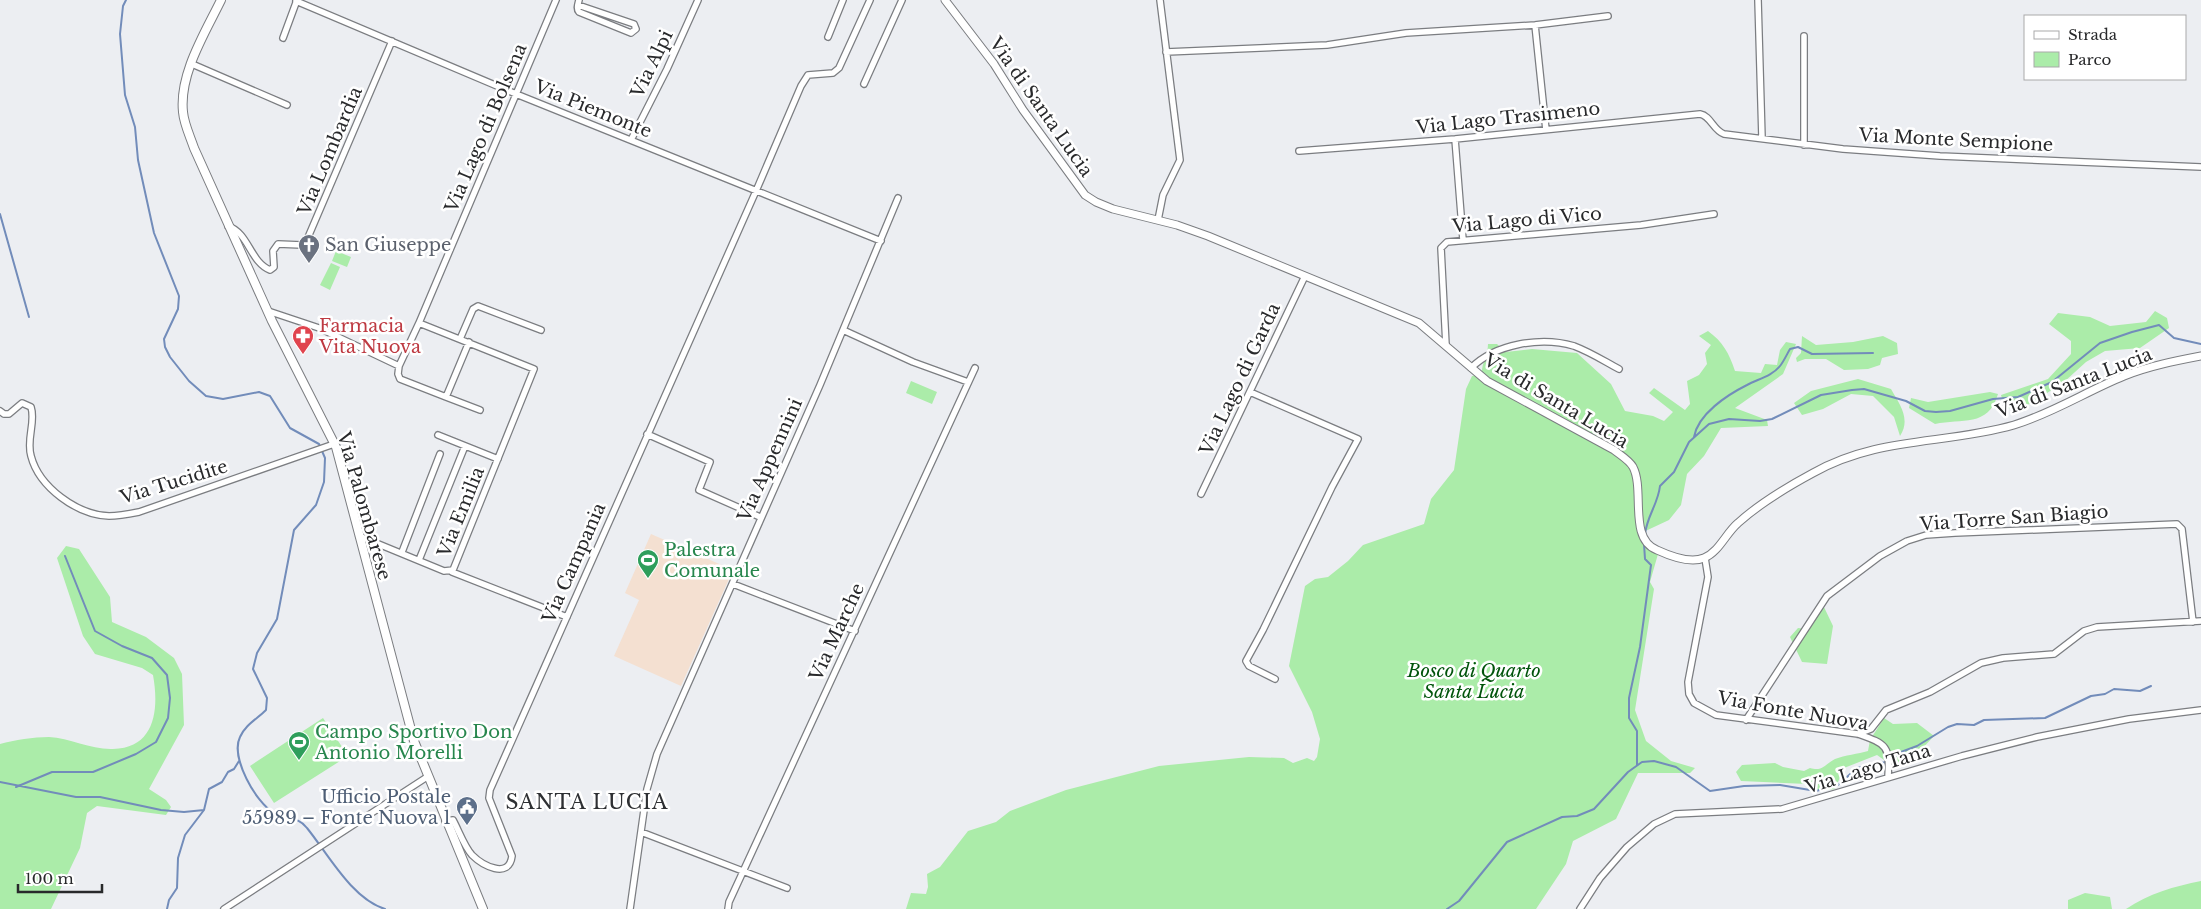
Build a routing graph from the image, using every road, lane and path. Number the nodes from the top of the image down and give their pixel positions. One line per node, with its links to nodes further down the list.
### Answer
1 (221, 0): 19 (main road, Via Palombarese)
2 (296, 0): 16 (street, Via Piemonte); 17 (street, Via Piemonte)
3 (556, 0): 21 (street, Via Lago di Bolsena)
4 (698, 0): 27 (street, Via Alpi)
5 (844, 0): 15 (street)
6 (870, 0): 31 (street, Via Campania)
7 (902, 0): 20 (street)
8 (945, 0): 34 (street, Via di Santa Lucia)
9 (1160, 0): 18 (street)
10 (1758, 0): 25 (street)
11 (579, 2): 11 (street)
12 (1608, 16): 13 (street)
13 (1535, 25): 18 (street); 24 (street)
14 (1804, 36): 28 (street)
15 (828, 37)
16 (283, 38)
17 (392, 41): 21 (street, Via Piemonte); 35 (street, Via Lombardia)
18 (1166, 52): 34 (street)
19 (192, 64): 22 (street); 35 (main road, Via Palombarese)
20 (864, 84)
21 (516, 94): 27 (street, Via Piemonte); 40 (street, Via Lago di Bolsena)
22 (287, 105)
23 (1713, 126): 24 (street, Via Lago Trasimeno); 25 (street, Via Monte Sempione)
24 (1546, 130): 26 (street, Via Lago Trasimeno)
25 (1762, 138): 28 (street, Via Monte Sempione)
26 (1455, 139): 29 (street, Via Lago Trasimeno); 36 (street)
27 (631, 140): 31 (street, Via Piemonte)
28 (1804, 144): 30 (street, Via Monte Sempione)
29 (1299, 151)
30 (2201, 167)
31 (756, 191): 37 (street, Via Piemonte); 56 (street, Via Campania)
32 (898, 198): 37 (street, Via Appennini)
33 (1714, 214): 36 (street, Via Lago di Vico)
34 (1158, 220): 38 (street, Via di Santa Lucia)
35 (228, 226): 39 (main road, Via Palombarese)
36 (1463, 240): 45 (street, Via Lago di Vico)
37 (881, 241): 42 (street, Via Appennini)
38 (1305, 276): 45 (street, Via di Santa Lucia); 52 (street, Via Lago di Garda)
39 (268, 311): 47 (street); 58 (main road, Via Palombarese)
40 (419, 323): 43 (street); 47 (street, Via Lago di Bolsena)
41 (541, 330): 43 (street)
42 (843, 330): 51 (street); 63 (street, Via Appennini)
43 (460, 339): 44 (street)
44 (469, 342): 53 (street); 61 (street, Via Emilia)
45 (1446, 345): 49 (street, Via di Santa Lucia)
46 (2201, 356): 66 (street, Via di Santa Lucia)
47 (399, 366): 53 (street)
48 (975, 368): 51 (street, Via Marche)
49 (1471, 368): 50 (street); 66 (street, Via di Santa Lucia)
50 (1619, 369)
51 (968, 382): 73 (street, Via Marche)
52 (1250, 392): 62 (street, Via Lago di Garda); 74 (street)
53 (446, 397): 54 (street)
54 (480, 410)
55 (0, 411): 58 (street, Via Tucidite)
56 (647, 434): 63 (street); 70 (street, Via Campania)
57 (438, 436): 59 (street)
58 (331, 445): 64 (main road, Via Palombarese)
59 (465, 446): 61 (street); 67 (street)
60 (440, 454): 65 (street)
61 (498, 459): 68 (street, Via Emilia)
62 (1200, 494)
63 (760, 517): 69 (street, Via Appennini)
64 (359, 536): 65 (street, Via Emilia); 78 (main road, Via Palombarese)
65 (402, 552): 67 (street, Via Emilia)
66 (1705, 558): 76 (street, Via Fonte Nuova)
67 (418, 560): 68 (street, Via Emilia)
68 (452, 572): 70 (street)
69 (733, 584): 73 (street); 81 (street, Via Appennini)
70 (567, 617): 80 (street, Via Campania)
71 (2201, 621): 72 (street)
72 (2193, 622): 76 (street, Via Torre San Biagio); 77 (street)
73 (855, 631): 82 (street, Via Marche)
74 (1275, 680)
75 (2201, 710): 79 (street, Via Lago Tana)
76 (1746, 720): 77 (street, Via Fonte Nuova)
77 (1858, 734): 79 (street, Via Fonte Nuova)
78 (427, 777): 80 (main road, Via Palombarese); 84 (street)
79 (1888, 778): 88 (street, Via Lago Tana)
80 (445, 821): 85 (main road, Via Palombarese)
81 (641, 832): 82 (street); 86 (street, Via Appennini)
82 (742, 873): 83 (street); 87 (street, Via Marche)
83 (787, 888)
84 (224, 909)
85 (483, 909)
86 (630, 909)
87 (728, 909)
88 (1580, 909)

